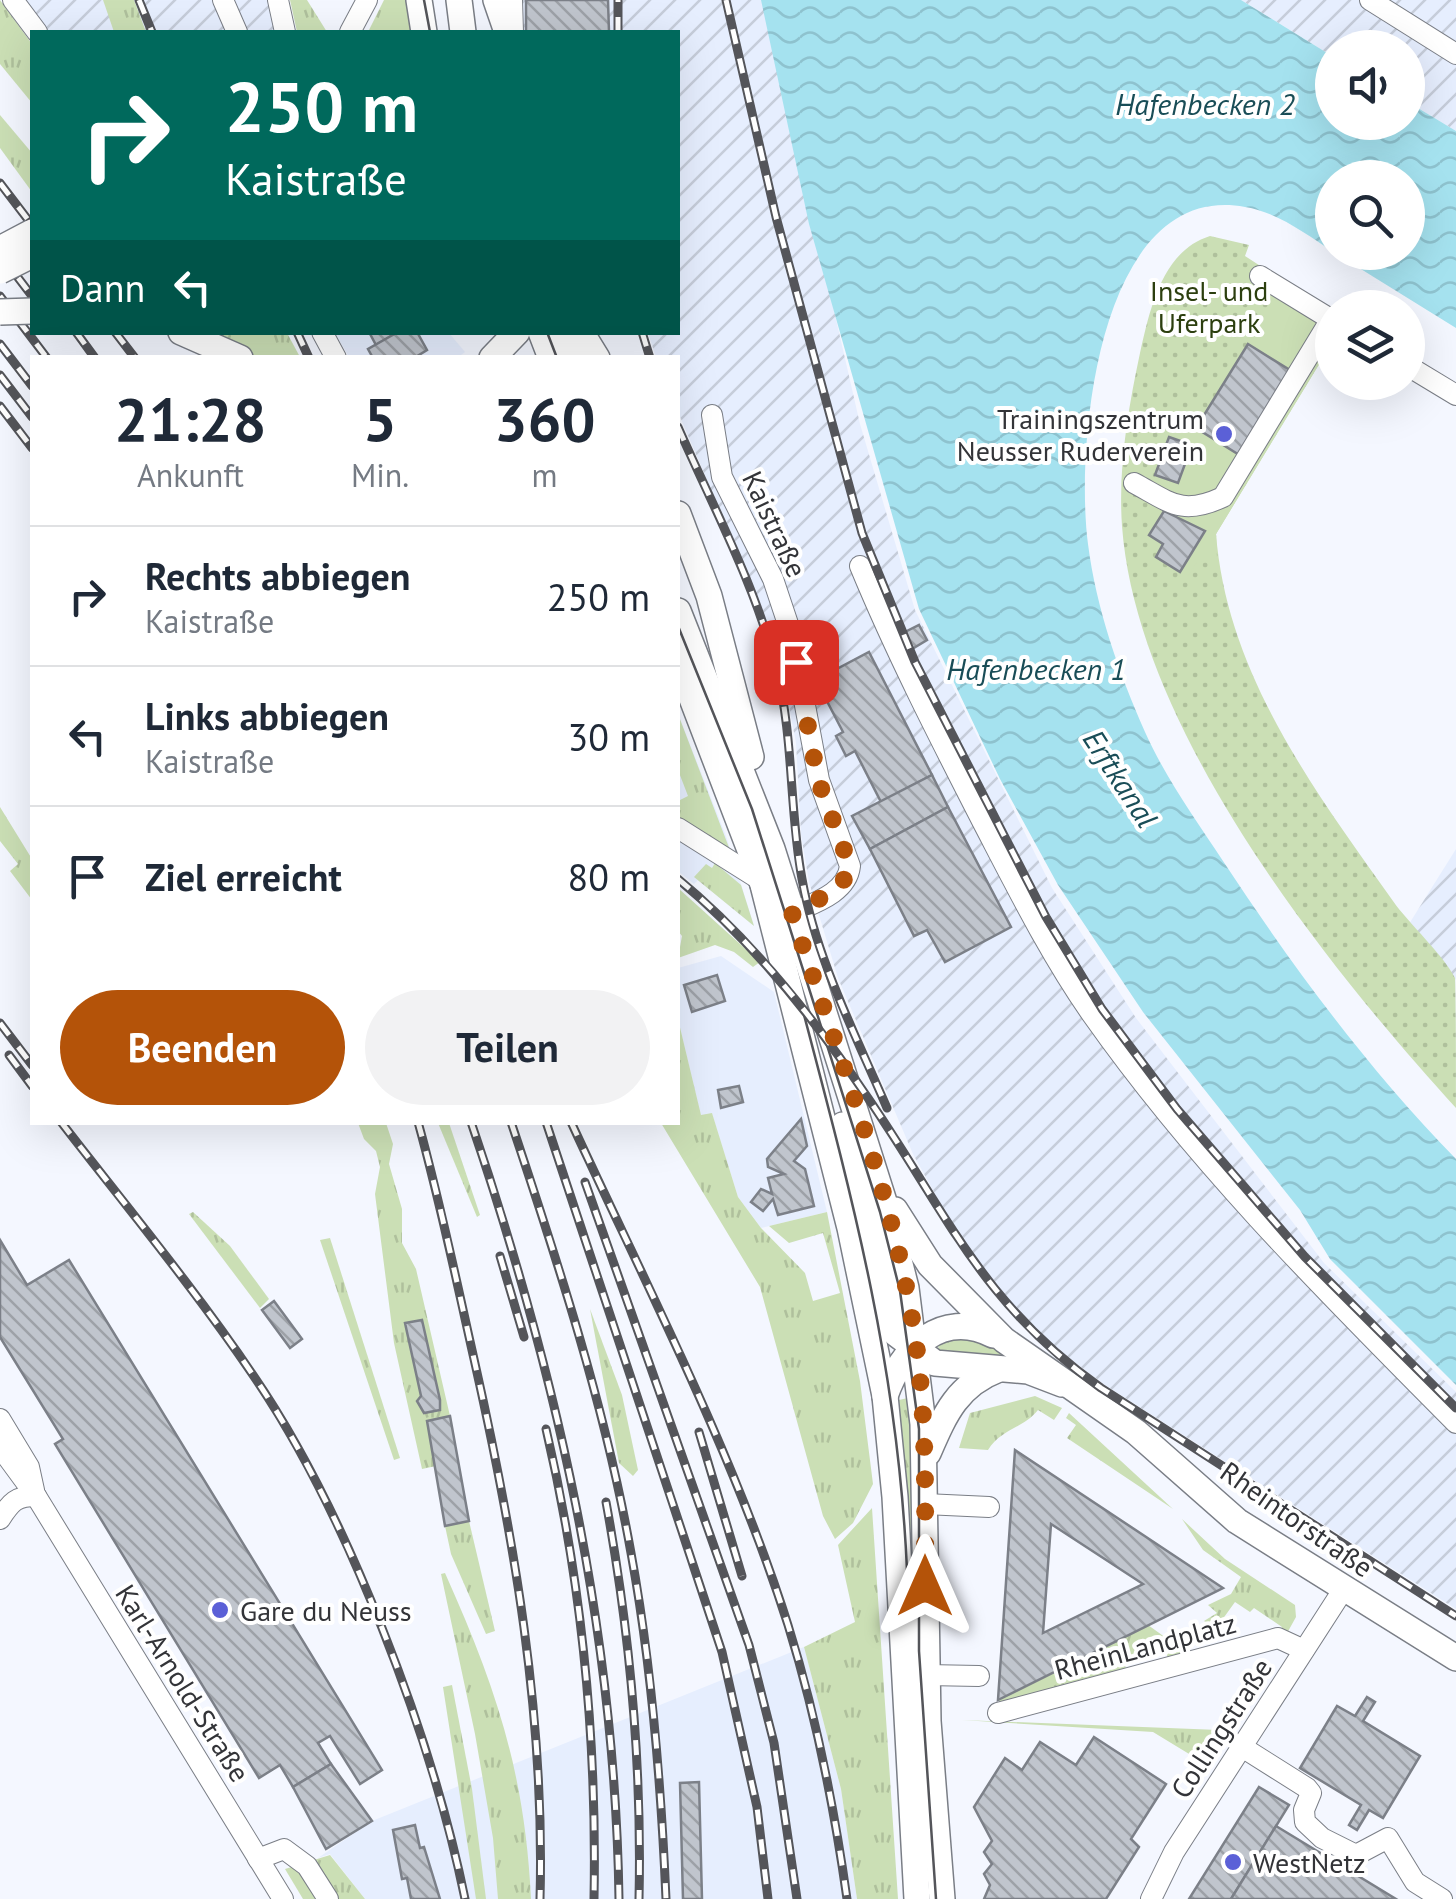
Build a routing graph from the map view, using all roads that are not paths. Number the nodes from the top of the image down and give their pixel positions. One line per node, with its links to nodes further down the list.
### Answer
1 (13, 0): 11 (street)
2 (223, 0): 12 (street)
3 (278, 0): 13 (street)
4 (366, 0): 14 (street)
5 (418, 0): 15 (main road)
6 (451, 0): 16 (street)
7 (459, 0): 17 (main road)
8 (496, 0): 18 (main road)
9 (512, 0): 19 (street)
10 (1370, 0): 20 (street)
11 (36, 30)
12 (236, 30)
13 (285, 30)
14 (351, 30)
15 (424, 30)
16 (461, 30)
17 (462, 30)
18 (509, 30)
19 (510, 30)
20 (1456, 54)
21 (30, 233): 22 (main road, bridge)
22 (0, 248)
23 (30, 256): 24 (main road, bridge)
24 (0, 272)
25 (1260, 276): 27 (street)
26 (30, 310): 28 (main road, bridge)
27 (1315, 310)
28 (0, 312)
29 (188, 335): 32 (main road)
30 (514, 335): 33 (main road)
31 (1315, 348): 37 (street)
32 (233, 355)
33 (495, 355)
34 (1425, 376): 35 (street)
35 (1456, 395)
36 (712, 415): 45 (street, Kaistraße)
37 (1134, 483)
38 (680, 520): 43 (main road)
39 (860, 566): 53 (street)
40 (680, 617): 43 (main road)
41 (680, 677): 44 (main road)
42 (680, 830): 44 (street)
43 (772, 850): 45 (main road)
44 (762, 881): 48 (main road); 51 (main road)
45 (792, 913): 46 (main road)
46 (874, 1171): 47 (main road, Rheintorstraße); 48 (main road)
47 (1004, 1340): 48 (main road, Rheintorstraße); 50 (main road, Rheintorstraße)
48 (915, 1349): 49 (main road, Rheintorstraße); 51 (main road); 55 (main road)
49 (999, 1369): 50 (main road, Rheintorstraße); 55 (main road)
50 (1062, 1384): 60 (main road, Rheintorstraße)
51 (884, 1396): 70 (main road)
52 (0, 1419): 56 (street, Karl-Arnold-Straße)
53 (1456, 1422)
54 (0, 1447): 56 (street, Karl-Arnold-Straße)
55 (925, 1459): 57 (main road)
56 (36, 1496): 59 (street); 67 (street, Karl-Arnold-Straße)
57 (925, 1504): 58 (street); 63 (main road)
58 (989, 1507)
59 (0, 1518)
60 (1343, 1590): 61 (street, Collingstraße); 62 (main road, Rheintorstraße)
61 (1304, 1650): 65 (street, RheinLandplatz); 66 (street, Collingstraße)
62 (1456, 1658)
63 (926, 1675): 64 (street); 71 (main road)
64 (979, 1676)
65 (998, 1713)
66 (1242, 1747): 72 (street, Collingstraße); 73 (street)
67 (258, 1859): 68 (street, Karl-Arnold-Straße); 69 (street)
68 (282, 1899)
69 (328, 1899)
70 (918, 1899)
71 (942, 1899)
72 (1151, 1899)
73 (1442, 1899)

